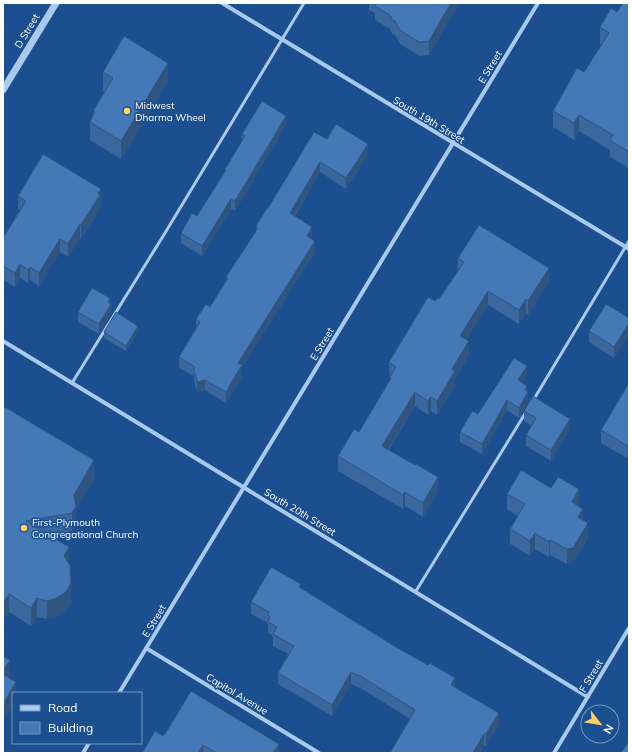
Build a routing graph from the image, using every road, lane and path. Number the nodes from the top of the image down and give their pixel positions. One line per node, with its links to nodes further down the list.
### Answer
1 (56, 3): 6 (street, D Street)
2 (222, 3): 5 (street, South 19th Street)
3 (304, 3): 5 (lane)
4 (538, 3): 7 (street, E Street)
5 (282, 39): 7 (street, South 19th Street); 11 (lane)
6 (3, 90)
7 (453, 144): 9 (street, South 19th Street); 14 (street, E Street)
8 (629, 241): 9 (lane)
9 (627, 248): 12 (lane)
10 (3, 341): 11 (street, South 20th Street)
11 (72, 383): 14 (street, South 20th Street)
12 (534, 400)
13 (530, 407): 15 (lane)
14 (244, 488): 15 (street, South 20th Street); 17 (street, E Street)
15 (416, 591): 19 (street, South 20th Street)
16 (629, 628): 19 (street, F Street)
17 (146, 648): 18 (street, E Street); 22 (street, Capitol Avenue)
18 (120, 692)
19 (588, 697): 23 (street, F Street)
20 (88, 744): 21 (street)
21 (83, 753)
22 (319, 753)
23 (554, 753)

